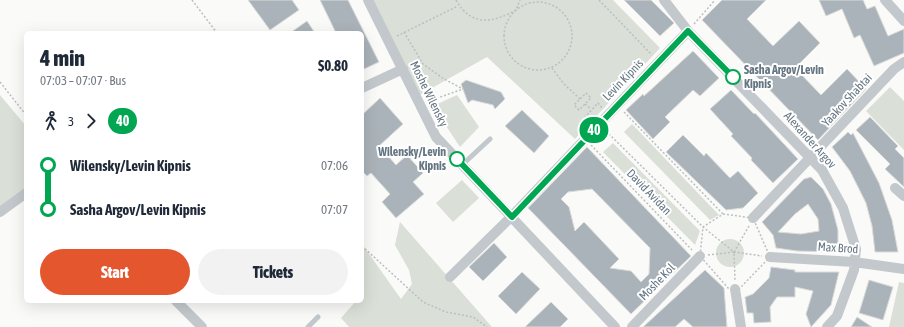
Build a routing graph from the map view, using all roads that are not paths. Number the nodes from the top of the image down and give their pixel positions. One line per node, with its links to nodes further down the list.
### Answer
1 (368, 0): 7 (street, Moshe Wilensky)
2 (664, 0): 5 (street, Alexander Argov)
3 (885, 0): 4 (street)
4 (904, 20)
5 (688, 31): 10 (street, Alexander Argov); 16 (street, Levin Kipnis)
6 (904, 62): 10 (street, Yaakov Shabtai)
7 (403, 70): 8 (street); 11 (street, Moshe Wilensky)
8 (364, 87)
9 (490, 139): 11 (lane)
10 (811, 157): 17 (street, Yaakov Shabtai); 20 (street, Alexander Argov)
11 (462, 165): 16 (street, Moshe Wilensky)
12 (896, 188): 14 (street)
13 (24, 194): 15 (street)
14 (904, 196)
15 (0, 212)
16 (512, 217): 22 (street, Levin Kipnis); 28 (street, Moshe Wilensky)
17 (753, 218)
18 (700, 256): 29 (street, Moshe Kol)
19 (770, 257): 20 (street, Max Brod)
20 (854, 262): 21 (street, Max Brod); 31 (street, Alexander Argov)
21 (904, 270)
22 (450, 277)
23 (735, 286): 30 (street)
24 (178, 303): 26 (street)
25 (318, 317): 27 (lane)
26 (202, 327)
27 (308, 327)
28 (615, 327)
29 (632, 327)
30 (741, 327)
31 (827, 327)

